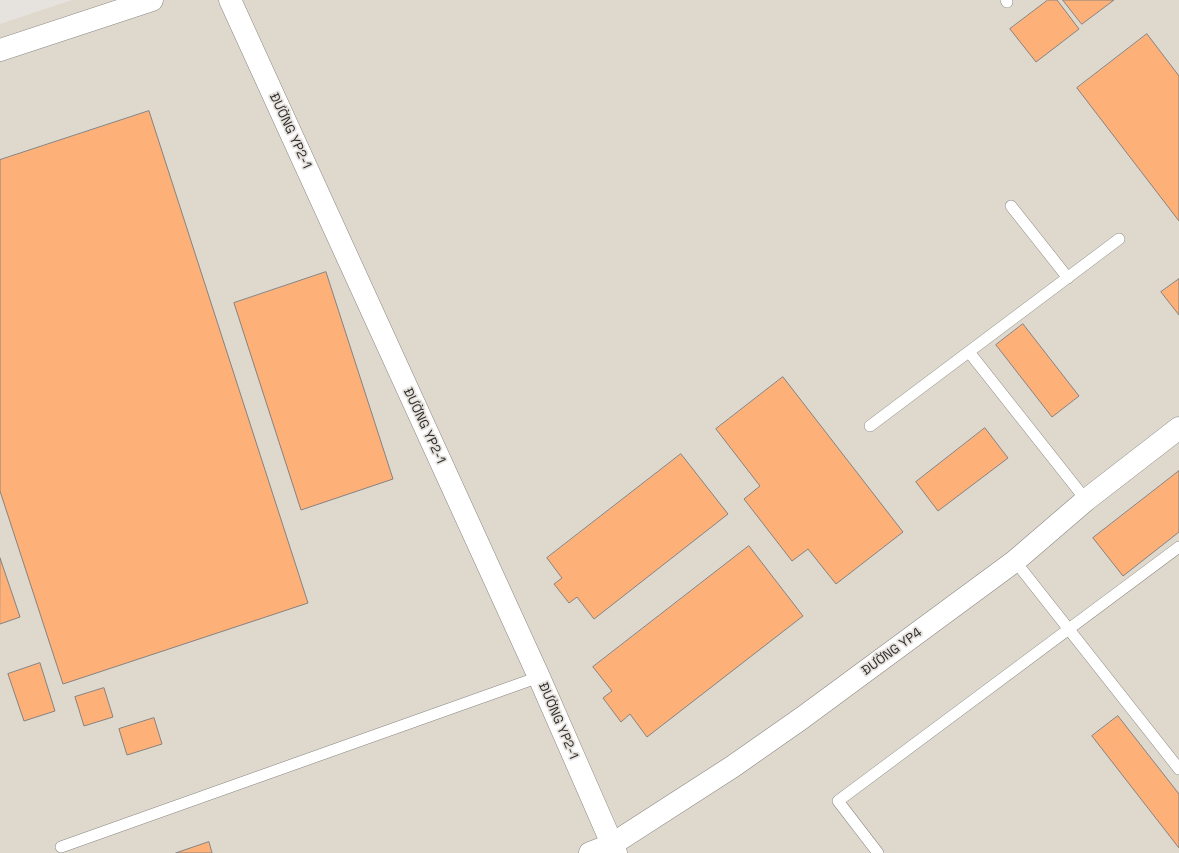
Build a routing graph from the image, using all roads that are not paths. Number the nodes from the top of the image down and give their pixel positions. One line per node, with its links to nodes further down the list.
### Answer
1 (152, 0): 3 (street)
2 (230, 0): 14 (street, ĐƯỜNG YP2-1)
3 (0, 50)
4 (1011, 206): 6 (lane)
5 (1119, 239): 6 (lane)
6 (1068, 278): 7 (lane)
7 (969, 352): 8 (lane); 10 (lane)
8 (870, 426)
9 (1179, 428): 10 (street, ĐƯỜNG YP4)
10 (1086, 500): 12 (street, ĐƯỜNG YP4)
11 (1179, 548): 13 (lane)
12 (1015, 561): 13 (lane); 17 (street, ĐƯỜNG YP4)
13 (1070, 628): 15 (lane); 19 (lane)
14 (539, 677): 16 (lane); 17 (street, ĐƯỜNG YP2-1)
15 (1179, 768)
16 (61, 847)
17 (613, 849): 18 (street, ĐƯỜNG YP4)
18 (590, 853)
19 (878, 853)

